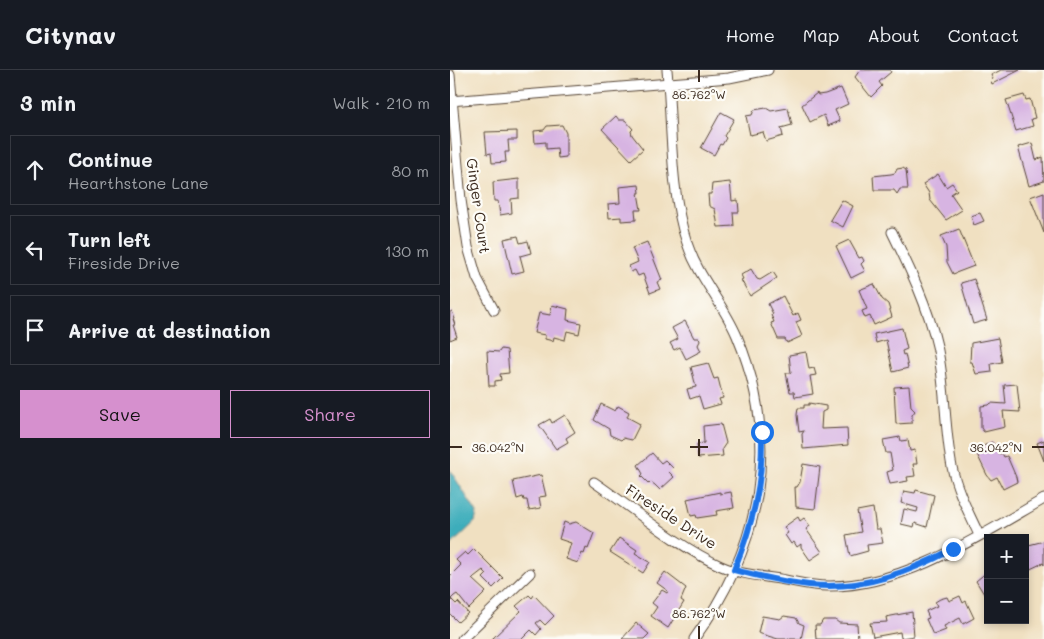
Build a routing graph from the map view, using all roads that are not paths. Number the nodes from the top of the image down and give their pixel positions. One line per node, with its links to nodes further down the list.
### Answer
1 (667, 70): 4 (street)
2 (768, 70): 4 (street)
3 (450, 75): 5 (street, Ginger Court)
4 (669, 84): 5 (street); 11 (street)
5 (451, 100): 7 (street, Ginger Court)
6 (892, 232): 10 (street)
7 (494, 310)
8 (594, 482): 11 (street, Fireside Drive)
9 (1044, 499): 10 (street, Fireside Drive)
10 (979, 535): 11 (street, Fireside Drive)
11 (734, 570): 14 (street)
12 (530, 574): 13 (street)
13 (462, 639)
14 (694, 639)

